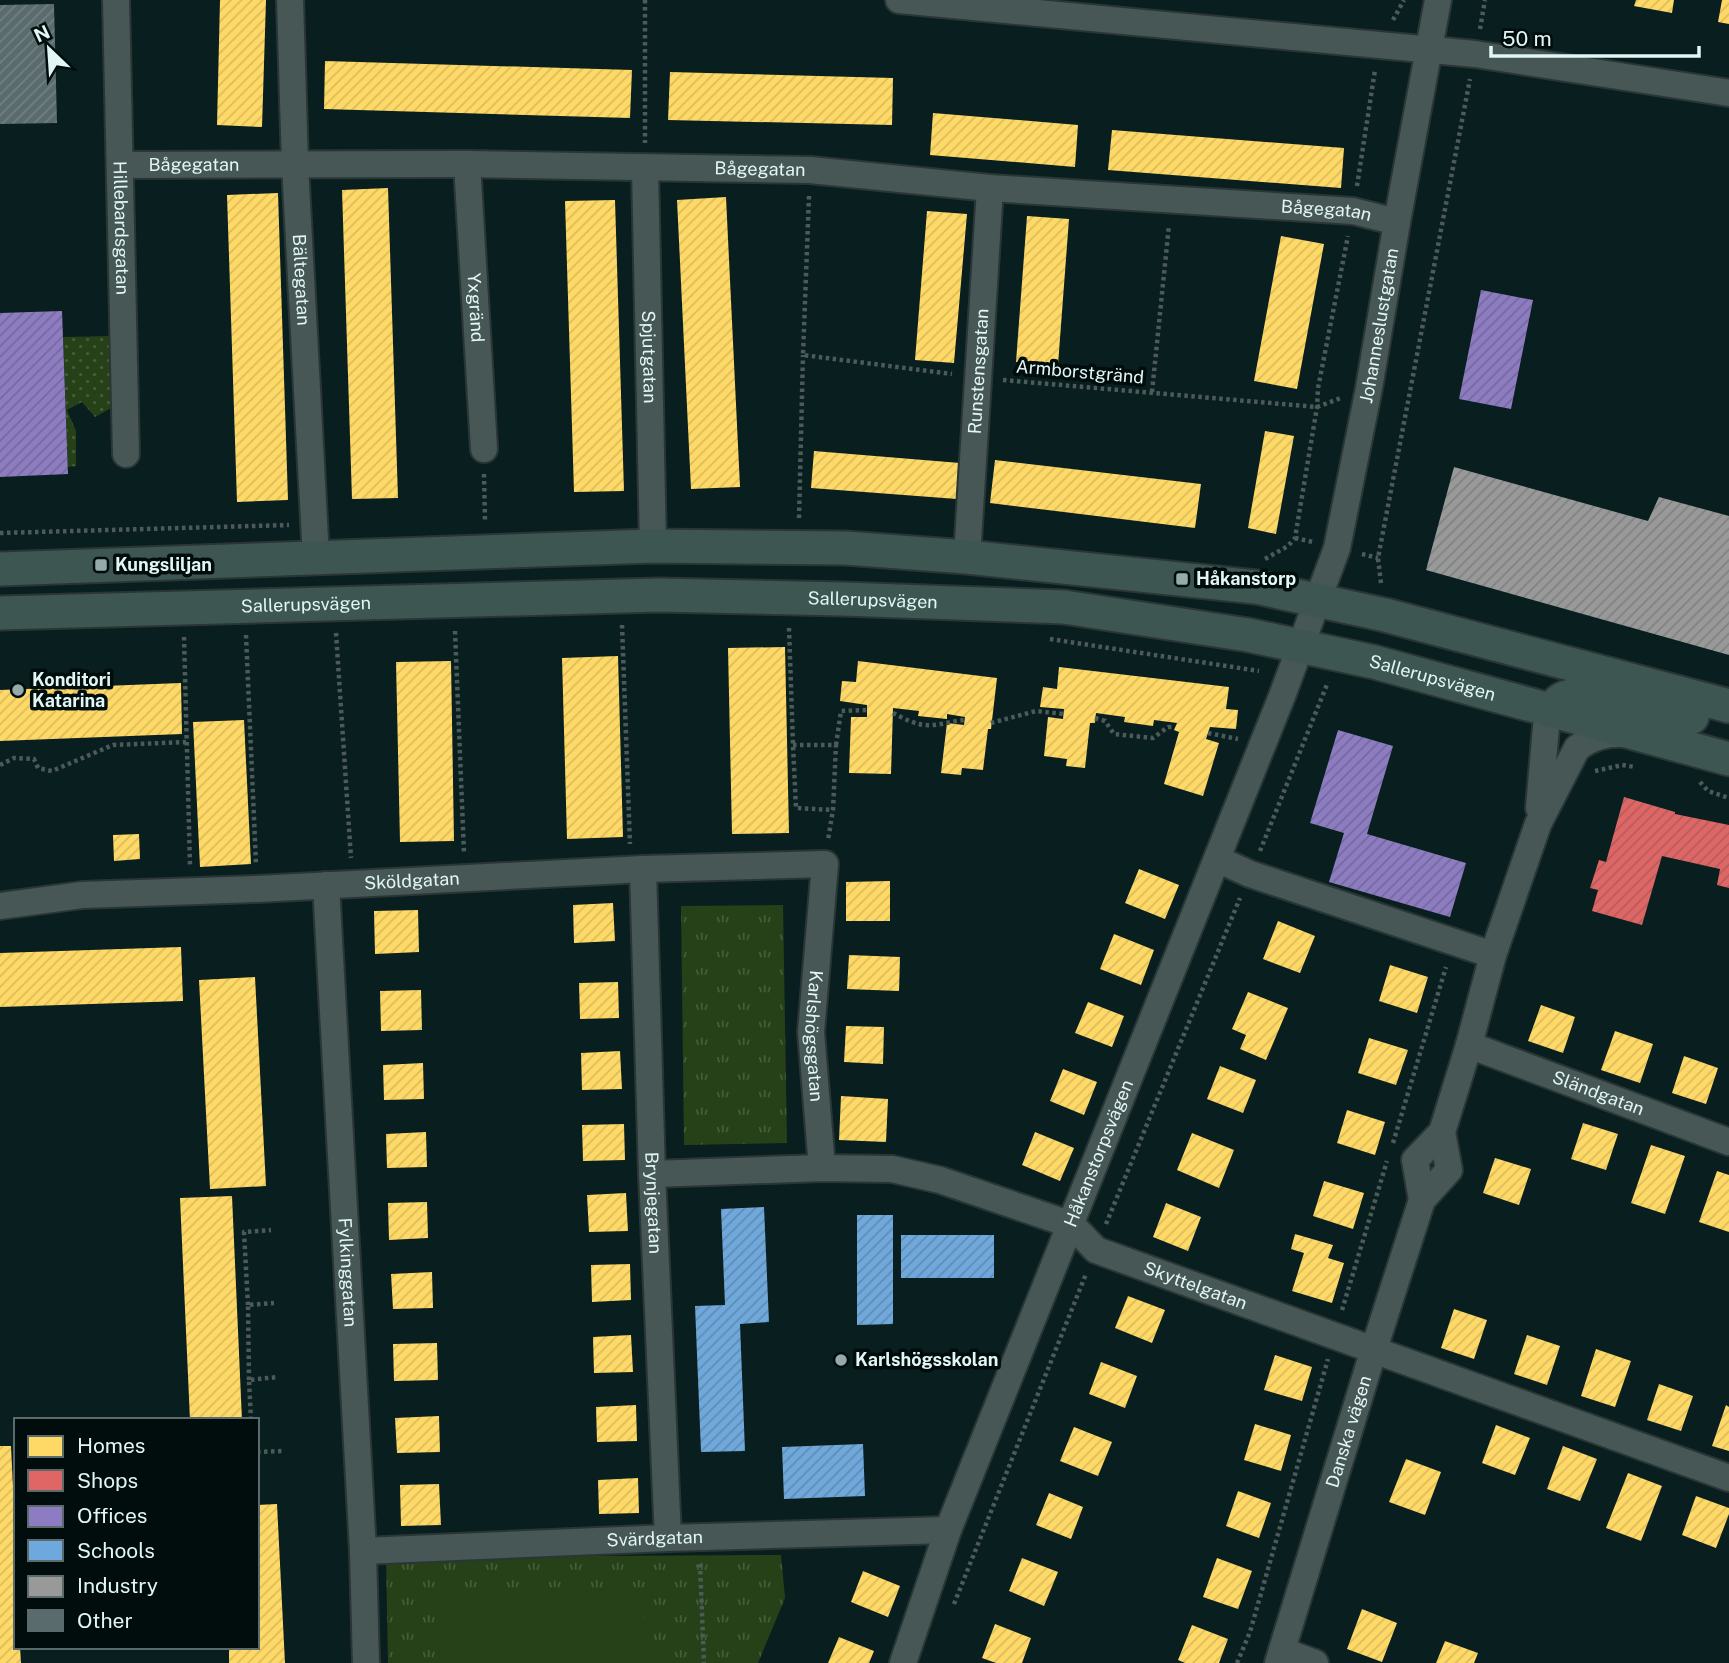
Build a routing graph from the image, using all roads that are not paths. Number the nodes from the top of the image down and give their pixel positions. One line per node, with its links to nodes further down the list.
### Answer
1 (116, 0): 8 (street, Hillebardsgatan)
2 (290, 0): 9 (street, Bältegatan)
3 (899, 0): 5 (street)
4 (1438, 0): 5 (street, Johanneslustgatan)
5 (1428, 50): 6 (street); 12 (street, Johanneslustgatan)
6 (1729, 93)
7 (467, 164): 9 (street, Bågegatan); 10 (street, Bågegatan); 13 (street, Yxgränd)
8 (120, 165): 9 (street, Bågegatan); 14 (street, Hillebardsgatan)
9 (295, 165): 17 (street, Bältegatan)
10 (645, 168): 11 (street, Bågegatan); 15 (street, Spjutgatan)
11 (990, 188): 12 (street, Bågegatan); 16 (street, Runstensgatan)
12 (1397, 222): 19 (street, Johanneslustgatan)
13 (484, 449)
14 (126, 454)
15 (653, 546): 16 (main road); 17 (main road)
16 (967, 557): 19 (main road)
17 (316, 558): 18 (main road)
18 (0, 569)
19 (1318, 600): 21 (street, Johanneslustgatan); 22 (main road)
20 (0, 613): 21 (main road, Sallerupsvägen)
21 (1301, 646): 23 (main road, Sallerupsvägen); 28 (street, Håkanstorpsvägen)
22 (1729, 706)
23 (1550, 711): 24 (main road); 25 (main road, Sallerupsvägen); 27 (street, Danska vägen)
24 (1729, 724)
25 (1637, 734): 26 (main road, Sallerupsvägen); 27 (street, Danska vägen)
26 (1729, 760)
27 (1538, 824): 33 (street, Danska vägen)
28 (1217, 859): 33 (street); 38 (street, Håkanstorpsvägen)
29 (825, 864): 30 (street, Sköldgatan); 36 (street, Karlshögsgatan)
30 (637, 869): 31 (street, Sköldgatan); 37 (street, Brynjegatan)
31 (326, 885): 32 (street, Sköldgatan); 43 (street, Fylkinggatan)
32 (0, 906)
33 (1493, 955): 34 (street, Danska vägen)
34 (1469, 1045): 35 (street, Sländgatan); 39 (street, Danska vägen)
35 (1729, 1142)
36 (822, 1168): 37 (street, Skyttelgatan); 38 (street, Skyttelgatan)
37 (652, 1174): 42 (street, Brynjegatan)
38 (1072, 1225): 39 (street, Skyttelgatan); 41 (street, Håkanstorpsvägen)
39 (1374, 1349): 40 (street, Skyttelgatan); 44 (street, Danska vägen)
40 (1729, 1478)
41 (948, 1530): 42 (street, Svärdgatan); 46 (street, Håkanstorpsvägen)
42 (668, 1538): 43 (street, Svärdgatan)
43 (362, 1551): 45 (street, Fylkinggatan)
44 (1280, 1657): 47 (street)
45 (366, 1663)
46 (902, 1663)
47 (1315, 1663)

